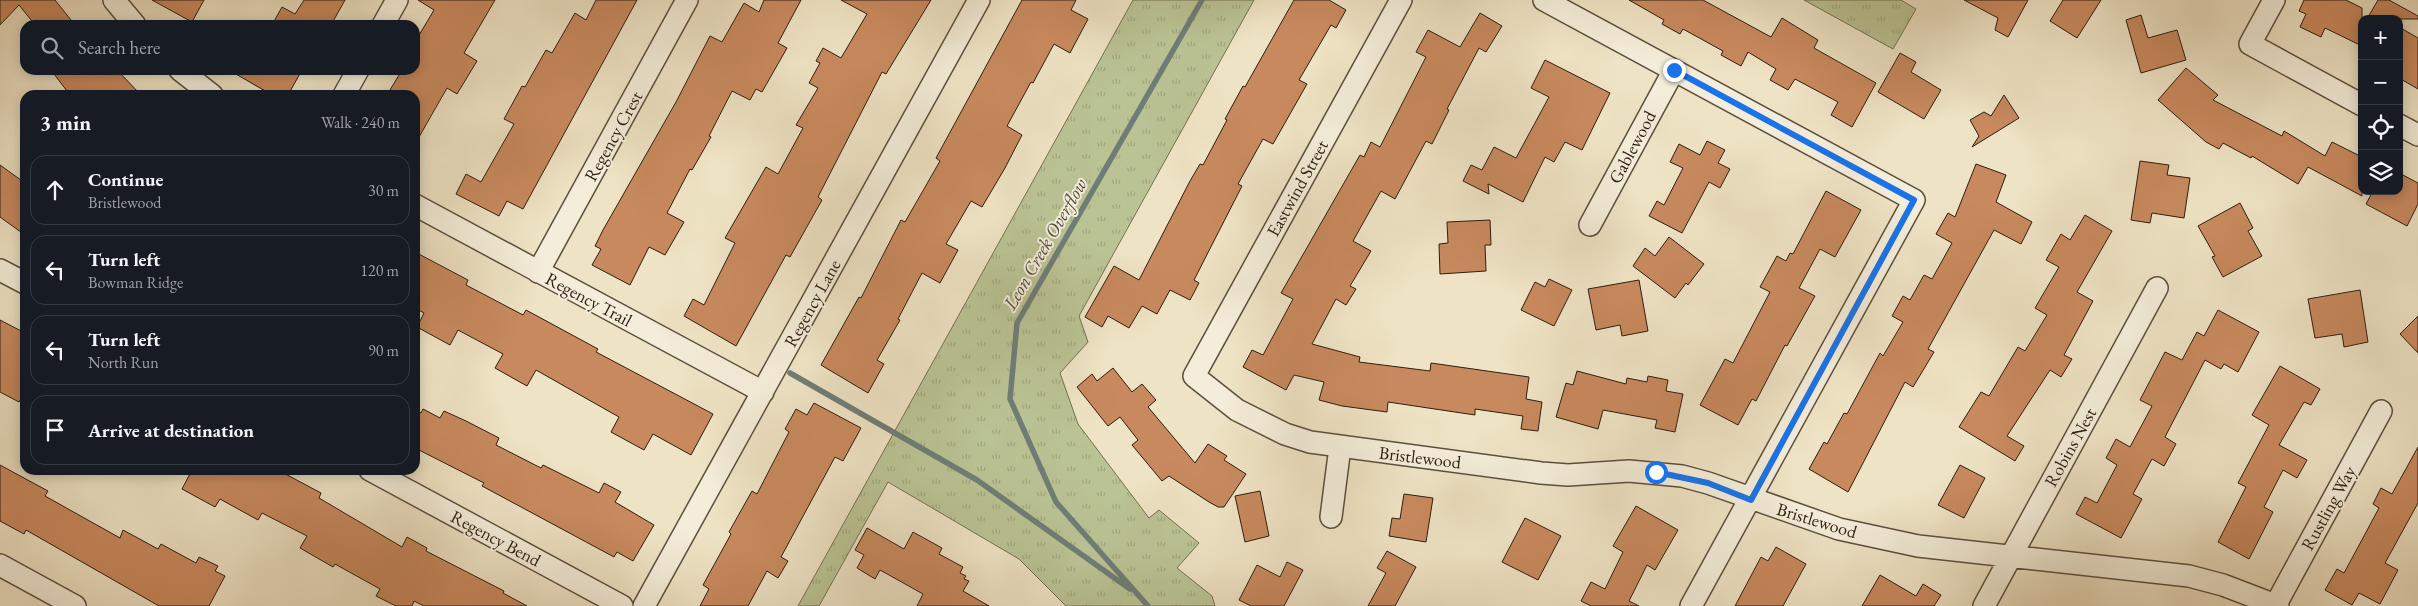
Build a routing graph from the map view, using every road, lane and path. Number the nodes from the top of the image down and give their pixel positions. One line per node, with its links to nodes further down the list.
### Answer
1 (114, 0): 8 (street)
2 (396, 0): 9 (street)
3 (687, 0): 21 (street, Regency Crest)
4 (979, 0): 25 (street, Regency Lane)
5 (1401, 0): 24 (street, Eastwind Street)
6 (1544, 0): 10 (street)
7 (2274, 0): 15 (street)
8 (131, 20)
9 (386, 20)
10 (1674, 70): 19 (street, Gablewood); 29 (street)
11 (186, 75): 13 (street)
12 (355, 75): 14 (street)
13 (206, 90)
14 (347, 90)
15 (2358, 103)
16 (2403, 127): 17 (street)
17 (2418, 135)
18 (420, 208): 21 (street, Regency Trail)
19 (1590, 225)
20 (0, 270): 22 (street)
21 (538, 272): 25 (street, Regency Trail)
22 (20, 280)
23 (2157, 288): 31 (street, Robins Nest)
24 (1194, 376): 27 (street, Bristlewood)
25 (763, 392): 35 (street, Regency Lane)
26 (2381, 411): 38 (street, Rustling Way)
27 (1340, 447): 29 (street, Bristlewood); 30 (street)
28 (379, 475): 34 (street, Regency Bend)
29 (1751, 500): 31 (street, Bristlewood); 36 (street)
30 (1331, 517)
31 (2011, 556): 37 (street, Robins Nest); 38 (street, Bristlewood)
32 (0, 566): 33 (street)
33 (75, 606)
34 (622, 606)
35 (644, 606)
36 (1691, 606)
37 (1984, 606)
38 (2276, 606)

